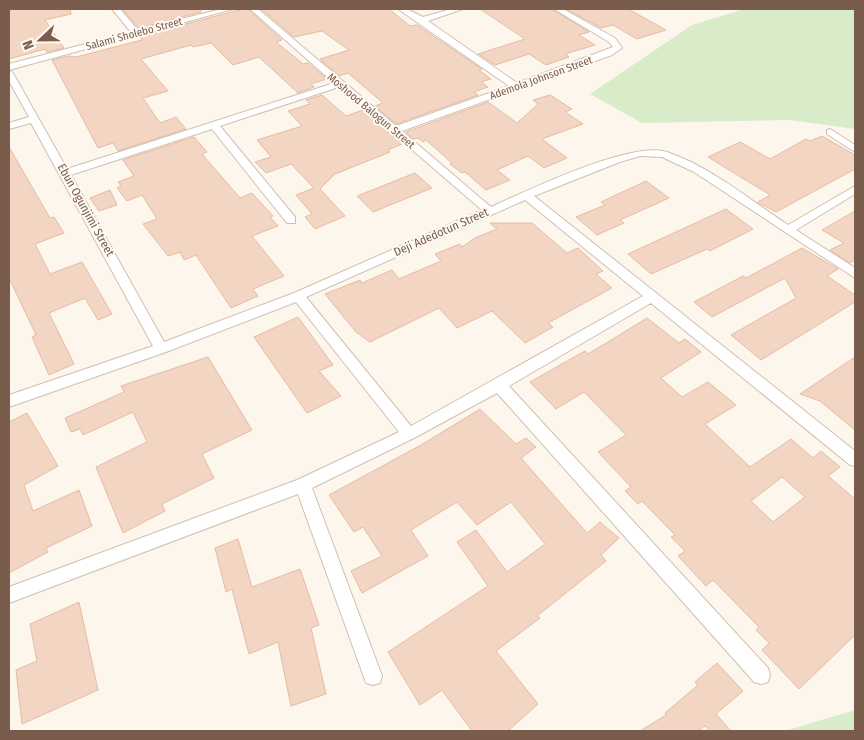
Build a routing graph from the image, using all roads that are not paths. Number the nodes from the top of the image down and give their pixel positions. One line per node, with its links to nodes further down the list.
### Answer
1 (116, 9): 8 (street)
2 (229, 9): 8 (street, Salami Sholebo Street)
3 (254, 9): 11 (street, Moshood Balogun Street)
4 (402, 9): 7 (street)
5 (459, 9): 7 (street)
6 (558, 9): 12 (street, Ademola Johnson Street)
7 (422, 20): 12 (street)
8 (136, 33): 9 (street, Salami Sholebo Street)
9 (9, 67)
10 (9, 73): 13 (street, Ebun Ogunjimi Street)
11 (339, 84): 14 (street); 16 (street, Moshood Balogun Street)
12 (517, 86): 16 (street, Ademola Johnson Street)
13 (33, 119): 15 (street); 19 (street, Ebun Ogunjimi Street)
14 (214, 125): 19 (street); 23 (street)
15 (9, 126)
16 (394, 130): 22 (street, Moshood Balogun Street)
17 (830, 132): 18 (street)
18 (855, 149)
19 (66, 173): 28 (street, Ebun Ogunjimi Street)
20 (855, 189): 24 (street)
21 (526, 195): 22 (street, Deji Adedotun Street); 24 (street, Deji Adedotun Street); 27 (street)
22 (489, 211): 26 (street, Deji Adedotun Street)
23 (291, 220)
24 (788, 230): 25 (street, Deji Adedotun Street)
25 (855, 274)
26 (298, 296): 28 (street, Deji Adedotun Street); 31 (street)
27 (652, 297): 29 (street); 32 (street)
28 (161, 348): 30 (street, Deji Adedotun Street)
29 (499, 386): 31 (street); 35 (street)
30 (9, 401)
31 (409, 434): 33 (street)
32 (855, 460)
33 (303, 484): 34 (street); 36 (street)
34 (9, 595)
35 (761, 675)
36 (373, 676)

